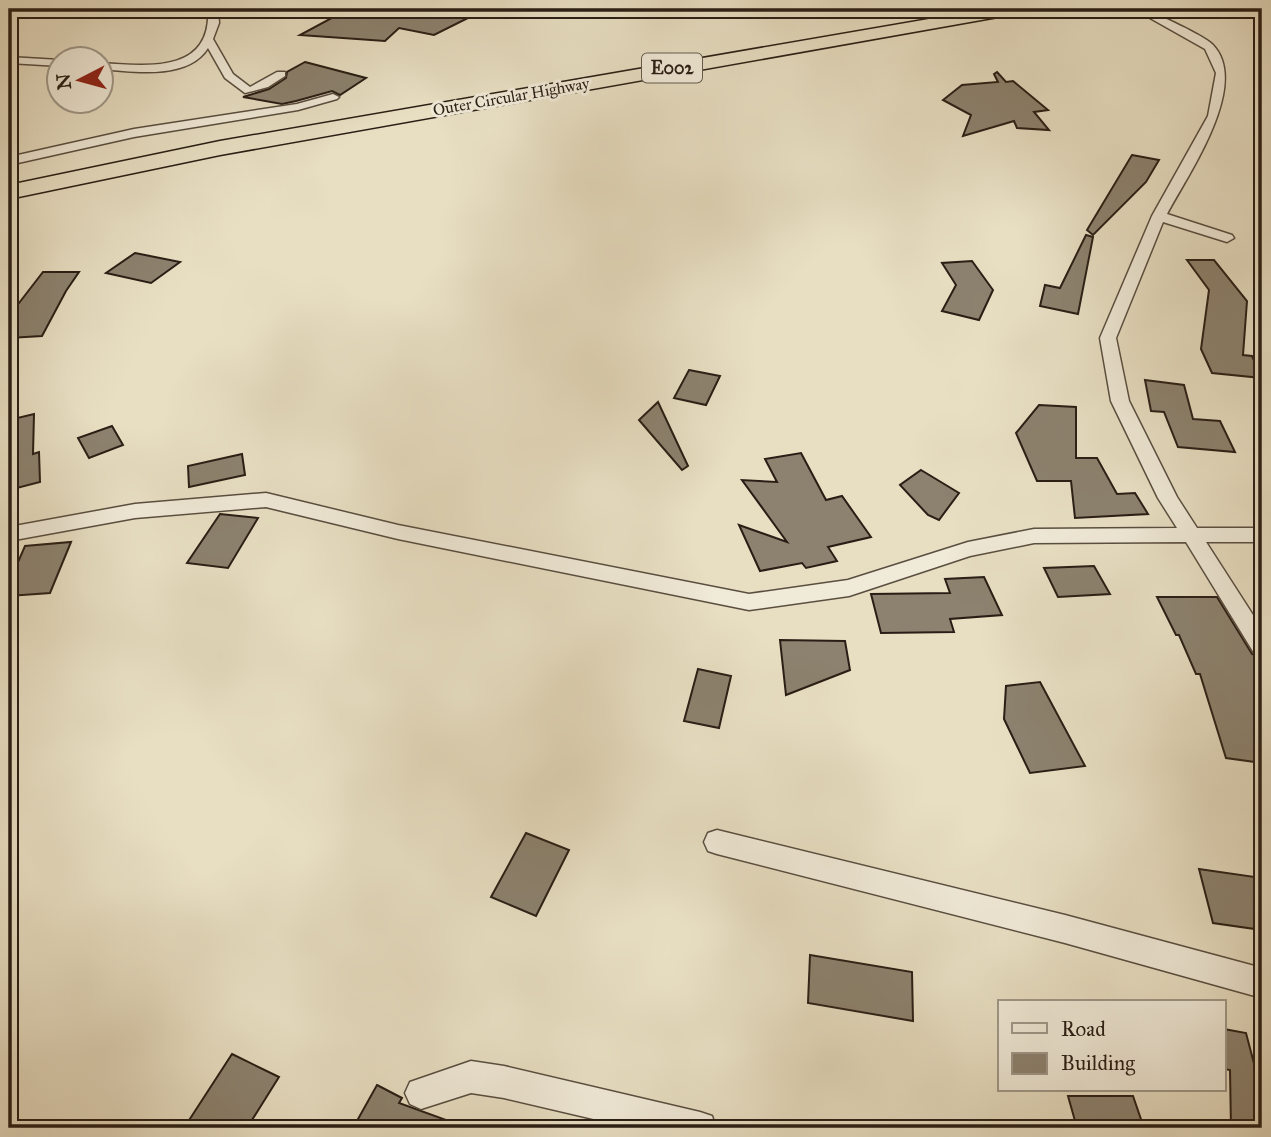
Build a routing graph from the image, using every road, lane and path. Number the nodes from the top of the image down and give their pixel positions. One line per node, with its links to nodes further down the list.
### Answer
1 (213, 9): 5 (street)
2 (960, 9): 11 (highway, Outer Circular Highway / E002)
3 (1015, 9): 11 (highway, Outer Circular Highway / E002)
4 (1139, 9): 15 (street)
5 (208, 39): 8 (street); 9 (street)
6 (9, 60): 7 (street)
7 (46, 62)
8 (116, 67)
9 (281, 74)
10 (333, 97): 12 (street)
11 (326, 123): 13 (highway, Outer Circular Highway / E002); 14 (highway, Outer Circular Highway / E002)
12 (9, 161)
13 (9, 178)
14 (9, 192)
15 (1159, 216): 16 (street); 18 (street)
16 (1227, 238)
17 (9, 534): 18 (street)
18 (1194, 534): 19 (street); 20 (street)
19 (1262, 535)
20 (1262, 647)
21 (717, 842): 22 (street)
22 (1262, 983)
23 (421, 1093): 24 (street)
24 (700, 1128)

